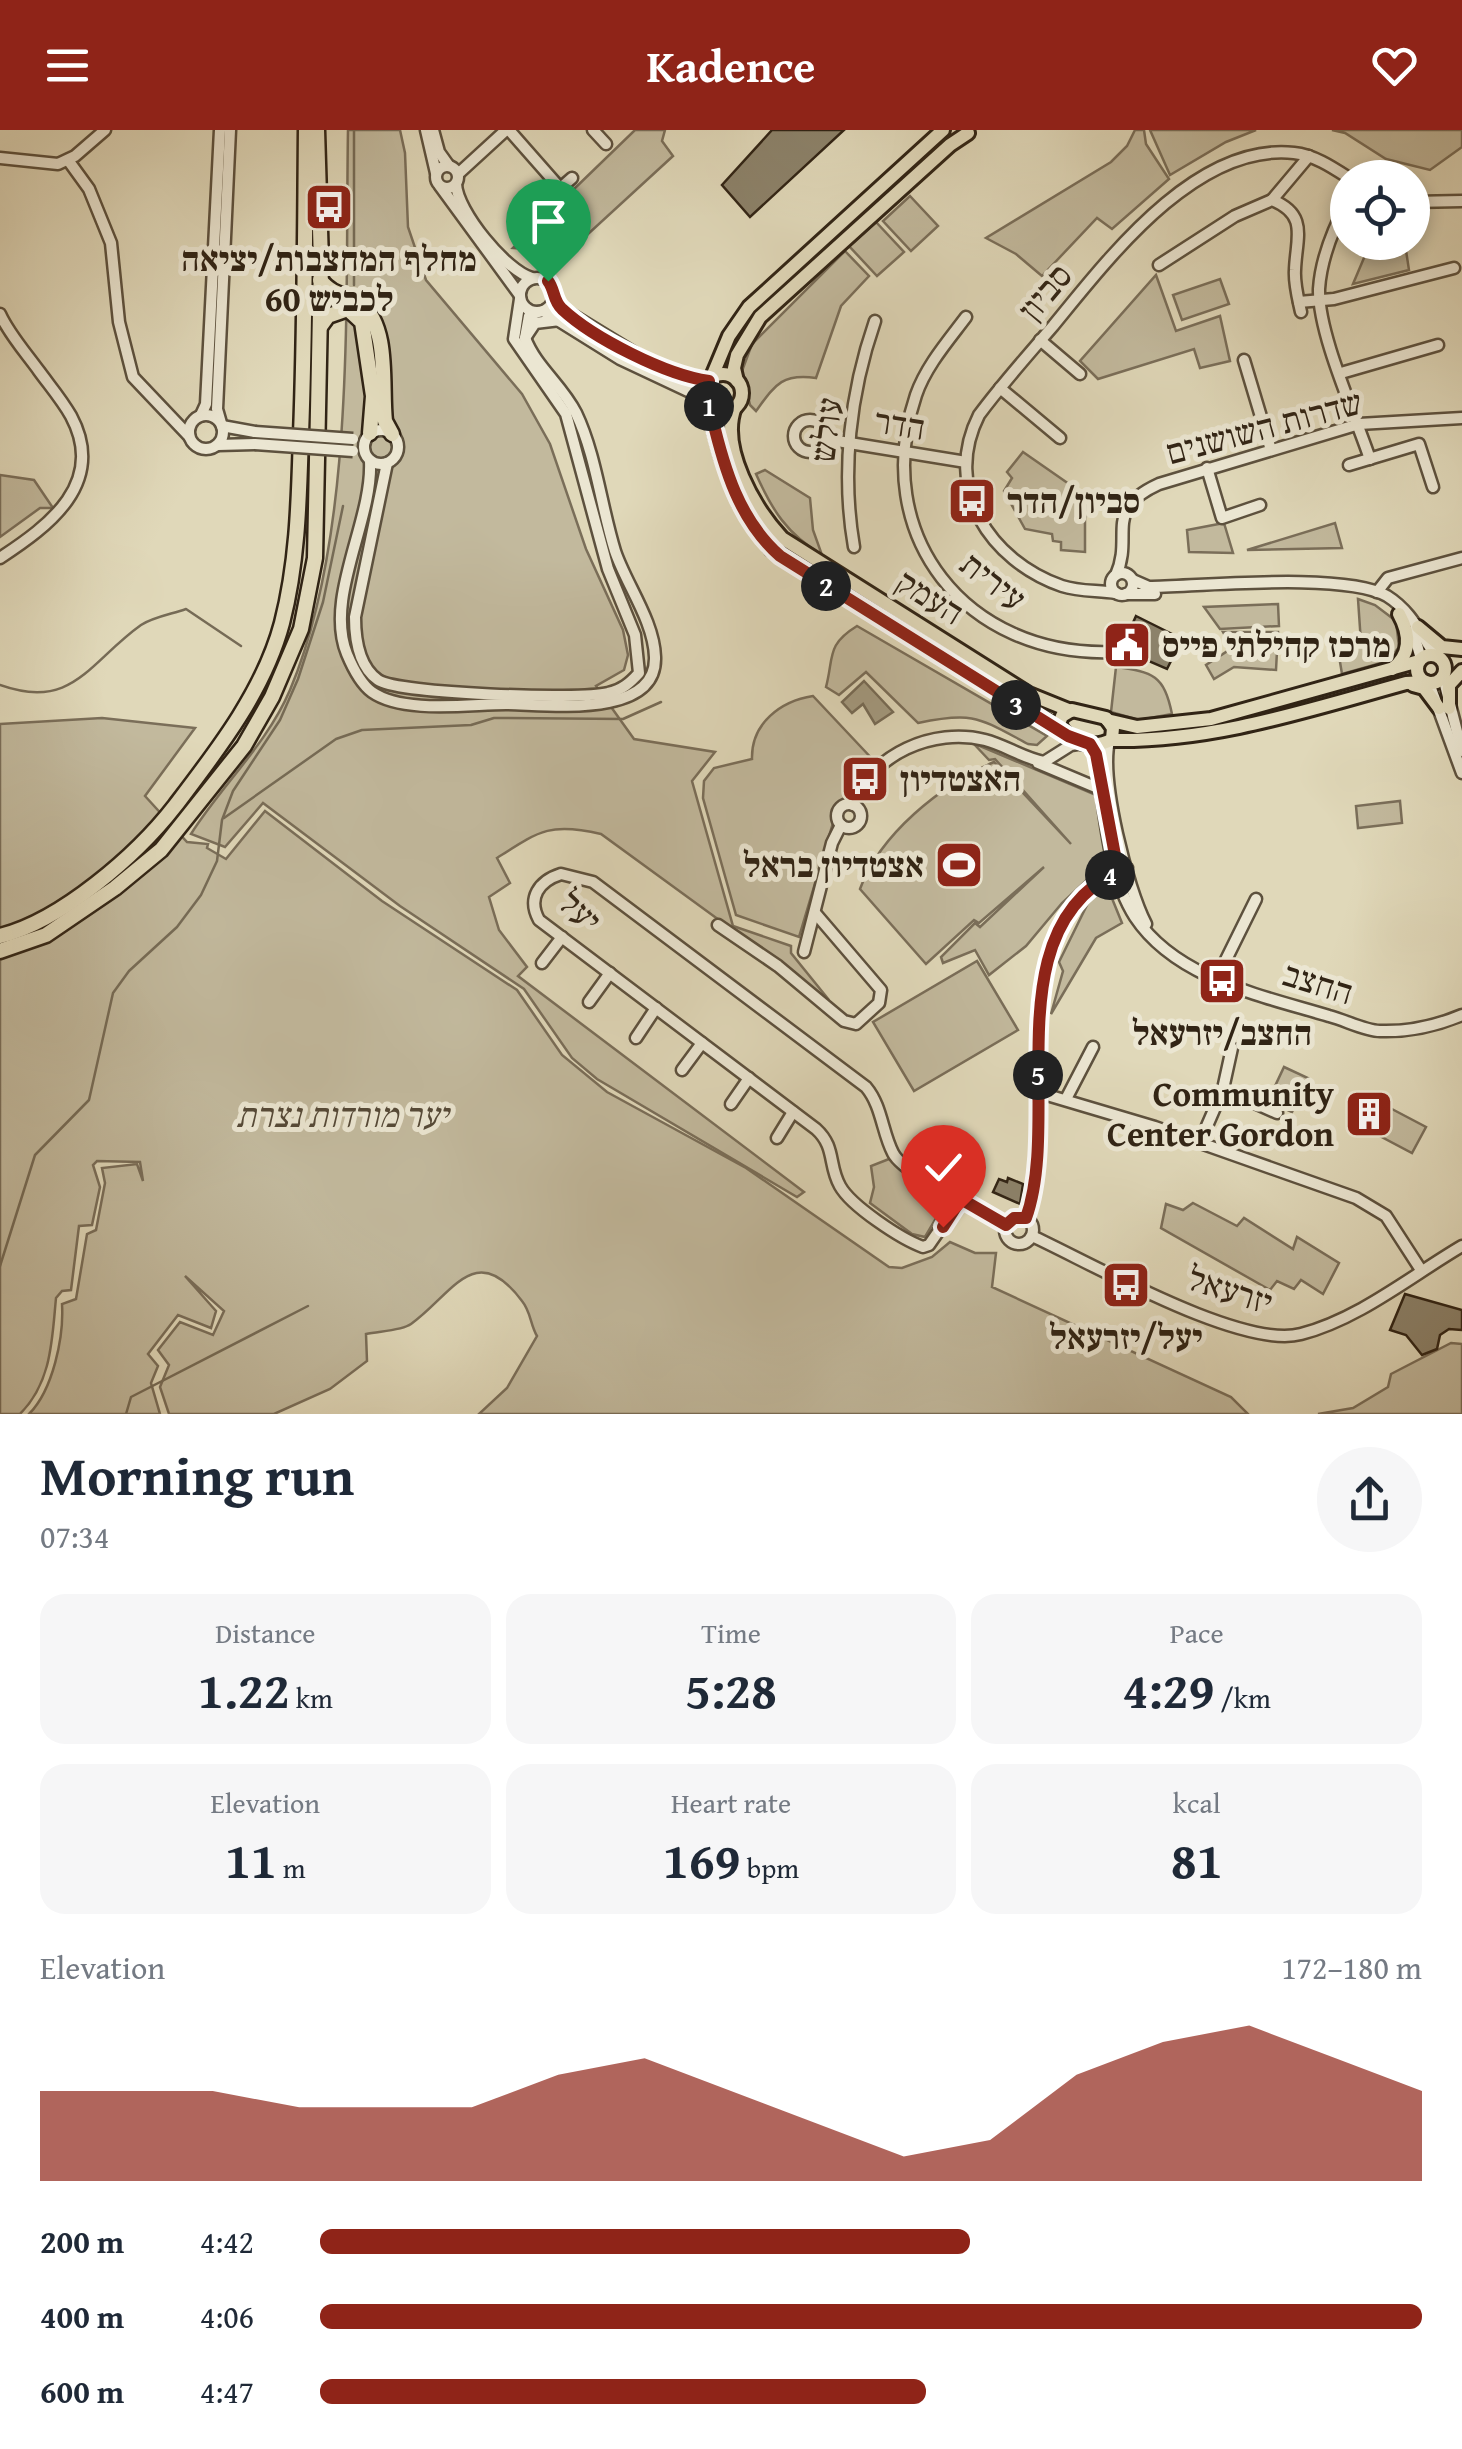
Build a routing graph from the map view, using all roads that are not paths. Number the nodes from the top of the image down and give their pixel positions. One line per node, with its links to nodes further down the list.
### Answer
1 (105, 130): 14 (street)
2 (220, 130): 51 (street)
3 (230, 130): 53 (street)
4 (317, 130): 29 (highway)
5 (430, 130): 16 (street); 17 (street)
6 (508, 130): 17 (street); 20 (street)
7 (593, 130): 11 (street)
8 (943, 130): 45 (main road)
9 (969, 131): 46 (main road)
10 (305, 134): 111 (highway)
11 (606, 144)
12 (1309, 156): 15 (street, סביון); 22 (street); 40 (street, סביון)
13 (0, 158): 14 (street)
14 (68, 160): 50 (street)
15 (1330, 167)
16 (436, 173): 17 (street); 19 (street)
17 (454, 175): 19 (street); 28 (street)
18 (572, 178): 20 (street)
19 (440, 186): 30 (street)
20 (560, 188): 21 (street)
21 (548, 199)
22 (1272, 200): 26 (street); 32 (street)
23 (1430, 202): 24 (street)
24 (1462, 202)
25 (1330, 246): 32 (street)
26 (1159, 265)
27 (1454, 268): 32 (street)
28 (532, 278): 30 (street); 31 (street)
29 (320, 280): 38 (highway); 56 (highway)
30 (520, 297): 33 (street); 69 (street)
31 (554, 298): 33 (street); 45 (street)
32 (1320, 298): 43 (street)
33 (541, 312): 36 (street); 39 (street)
34 (0, 314): 76 (street)
35 (966, 317): 65 (street, עירית)
36 (560, 320): 39 (street); 48 (street)
37 (875, 321): 61 (street, עולש)
38 (319, 327): 55 (highway); 114 (highway)
39 (525, 338): 66 (street)
40 (1040, 340): 44 (street); 47 (street, סביון)
41 (1438, 346): 43 (street)
42 (1244, 360): 64 (street)
43 (1341, 373): 54 (street)
44 (1080, 374)
45 (710, 380): 46 (main road); 48 (main road)
46 (737, 381): 49 (main road)
47 (1000, 388): 59 (street); 68 (street, סביון)
48 (706, 401): 49 (main road); 95 (main road, העמק)
49 (735, 408): 93 (main road, העמק)
50 (161, 409): 51 (street); 57 (street)
51 (196, 418): 53 (street); 57 (street)
52 (1462, 418): 54 (street, שדרות השושנים)
53 (222, 424): 58 (street); 62 (street)
54 (1358, 424): 64 (street, שדרות השושנים); 67 (street)
55 (368, 434): 56 (street); 63 (street); 66 (street)
56 (392, 434): 69 (street)
57 (189, 436): 62 (street)
58 (255, 438): 62 (street); 63 (street, bridge)
59 (1060, 438)
60 (826, 439): 61 (street, הדר)
61 (849, 443): 65 (street, הדר); 75 (street, עולש)
62 (217, 445)
63 (353, 445): 66 (street)
64 (1271, 450): 71 (street, שדרות השושנים)
65 (904, 452): 68 (street, הדר); 86 (street, עירית)
66 (368, 459): 69 (street)
67 (1370, 459): 70 (street); 72 (street)
68 (966, 462): 80 (street, סביון)
69 (387, 464)
70 (1349, 465)
71 (1207, 468): 73 (street); 74 (street, שדרות השושנים)
72 (1434, 487)
73 (1260, 506)
74 (1120, 544): 78 (street, שדרות השושנים); 79 (street)
75 (854, 547)
76 (0, 558)
77 (1462, 558): 81 (street)
78 (1115, 575): 79 (street); 80 (street); 82 (street)
79 (1132, 578): 81 (street); 82 (street)
80 (1056, 584): 82 (street, סביון)
81 (1378, 592): 84 (street)
82 (1121, 594): 83 (street, סביון)
83 (1399, 614): 87 (street); 89 (main road)
84 (1418, 627): 85 (main road); 87 (street)
85 (1462, 651): 87 (main road)
86 (1112, 652)
87 (1428, 658): 89 (main road); 90 (main road); 90 (main road)
88 (1462, 668): 90 (main road); 92 (main road)
89 (1384, 674): 94 (main road)
90 (1436, 679): 91 (main road); 92 (street)
91 (1406, 683): 92 (main road); 96 (main road)
92 (1444, 708): 98 (street); 101 (street)
93 (1071, 711): 94 (main road, העמק); 95 (main road)
94 (1108, 720): 96 (main road)
95 (1062, 731): 97 (main road, העמק); 99 (street)
96 (1110, 740): 97 (main road); 105 (street, החצב)
97 (1087, 743): 99 (street); 102 (street, החצב)
98 (1462, 751)
99 (1059, 754): 100 (street)
100 (1029, 758): 102 (street); 103 (street)
101 (1462, 773)
102 (1101, 790): 105 (street, החצב)
103 (853, 804): 104 (street); 104 (street)
104 (841, 825): 109 (street)
105 (1122, 870): 106 (street); 107 (street, החצב); 113 (street, החצב)
106 (1095, 886): 107 (street); 129 (street)
107 (1124, 894): 113 (street, החצב)
108 (1256, 900): 118 (street)
109 (816, 914): 110 (street); 115 (street)
110 (718, 925)
111 (0, 936)
112 (562, 937): 116 (street); 117 (street, יעל); 136 (street, יעל)
113 (1166, 948): 118 (street, החצב)
114 (0, 951)
115 (804, 952)
116 (542, 964)
117 (610, 973): 119 (street); 120 (street, יעל)
118 (1216, 980): 121 (street, החצב)
119 (589, 1002)
120 (656, 1008): 122 (street); 123 (street, יעל)
121 (1462, 1016)
122 (636, 1038)
123 (702, 1042): 126 (street); 127 (street, יעל)
124 (1093, 1048): 130 (street)
125 (1232, 1048): 128 (street)
126 (682, 1070)
127 (748, 1078): 131 (street); 132 (street, יעל)
128 (1223, 1088): 133 (street); 135 (street)
129 (1036, 1092): 130 (street); 137 (street)
130 (1066, 1100): 135 (street)
131 (731, 1104)
132 (794, 1112): 134 (street); 136 (street, יעל)
133 (1276, 1113)
134 (777, 1138)
135 (1200, 1142): 141 (street)
136 (961, 1199): 138 (street)
137 (1026, 1218): 138 (street); 139 (street)
138 (1006, 1225): 139 (street)
139 (1032, 1236): 141 (street, יזרעאל)
140 (1462, 1246): 141 (street, יזרעאל)
141 (1421, 1270)

